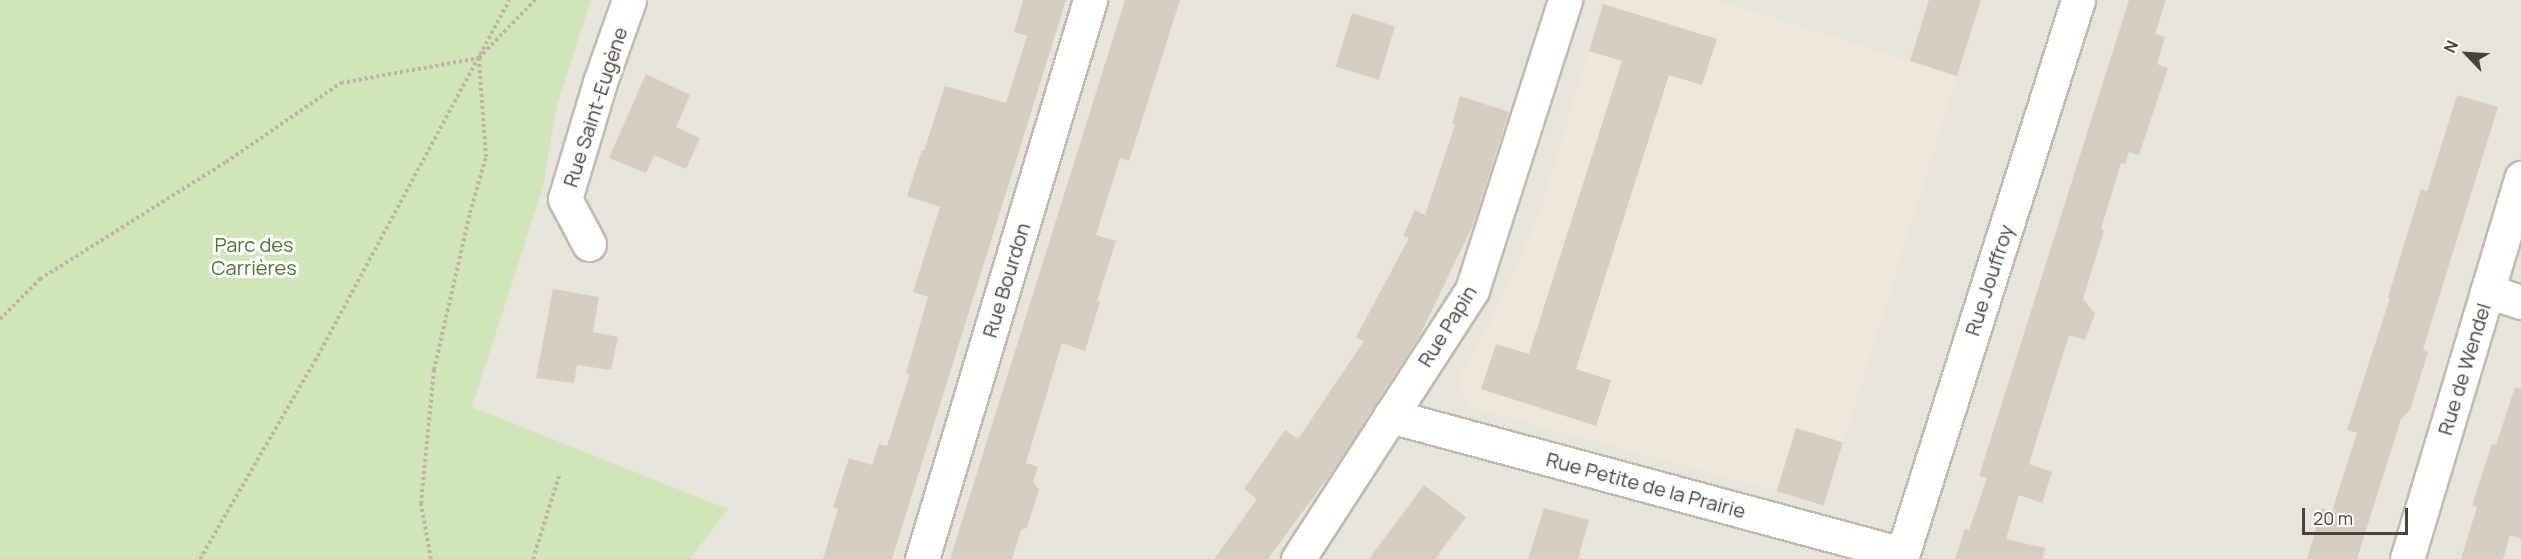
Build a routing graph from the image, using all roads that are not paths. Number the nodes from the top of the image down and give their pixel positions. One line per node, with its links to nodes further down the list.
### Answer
1 (629, 0): 6 (street, Rue Saint-Eugène)
2 (1090, 0): 11 (street, Rue Bourdon)
3 (1565, 0): 9 (street, Rue Papin)
4 (2078, 0): 10 (street, Rue Jouffroy)
5 (2521, 178): 7 (street, Rue de Wendel)
6 (589, 244)
7 (2487, 291): 8 (street); 13 (street, Rue de Wendel)
8 (2521, 302)
9 (1390, 416): 10 (street, Rue Petite de la Prairie); 12 (street, Rue Papin)
10 (1902, 556)
11 (922, 559)
12 (1298, 559)
13 (2407, 559)

